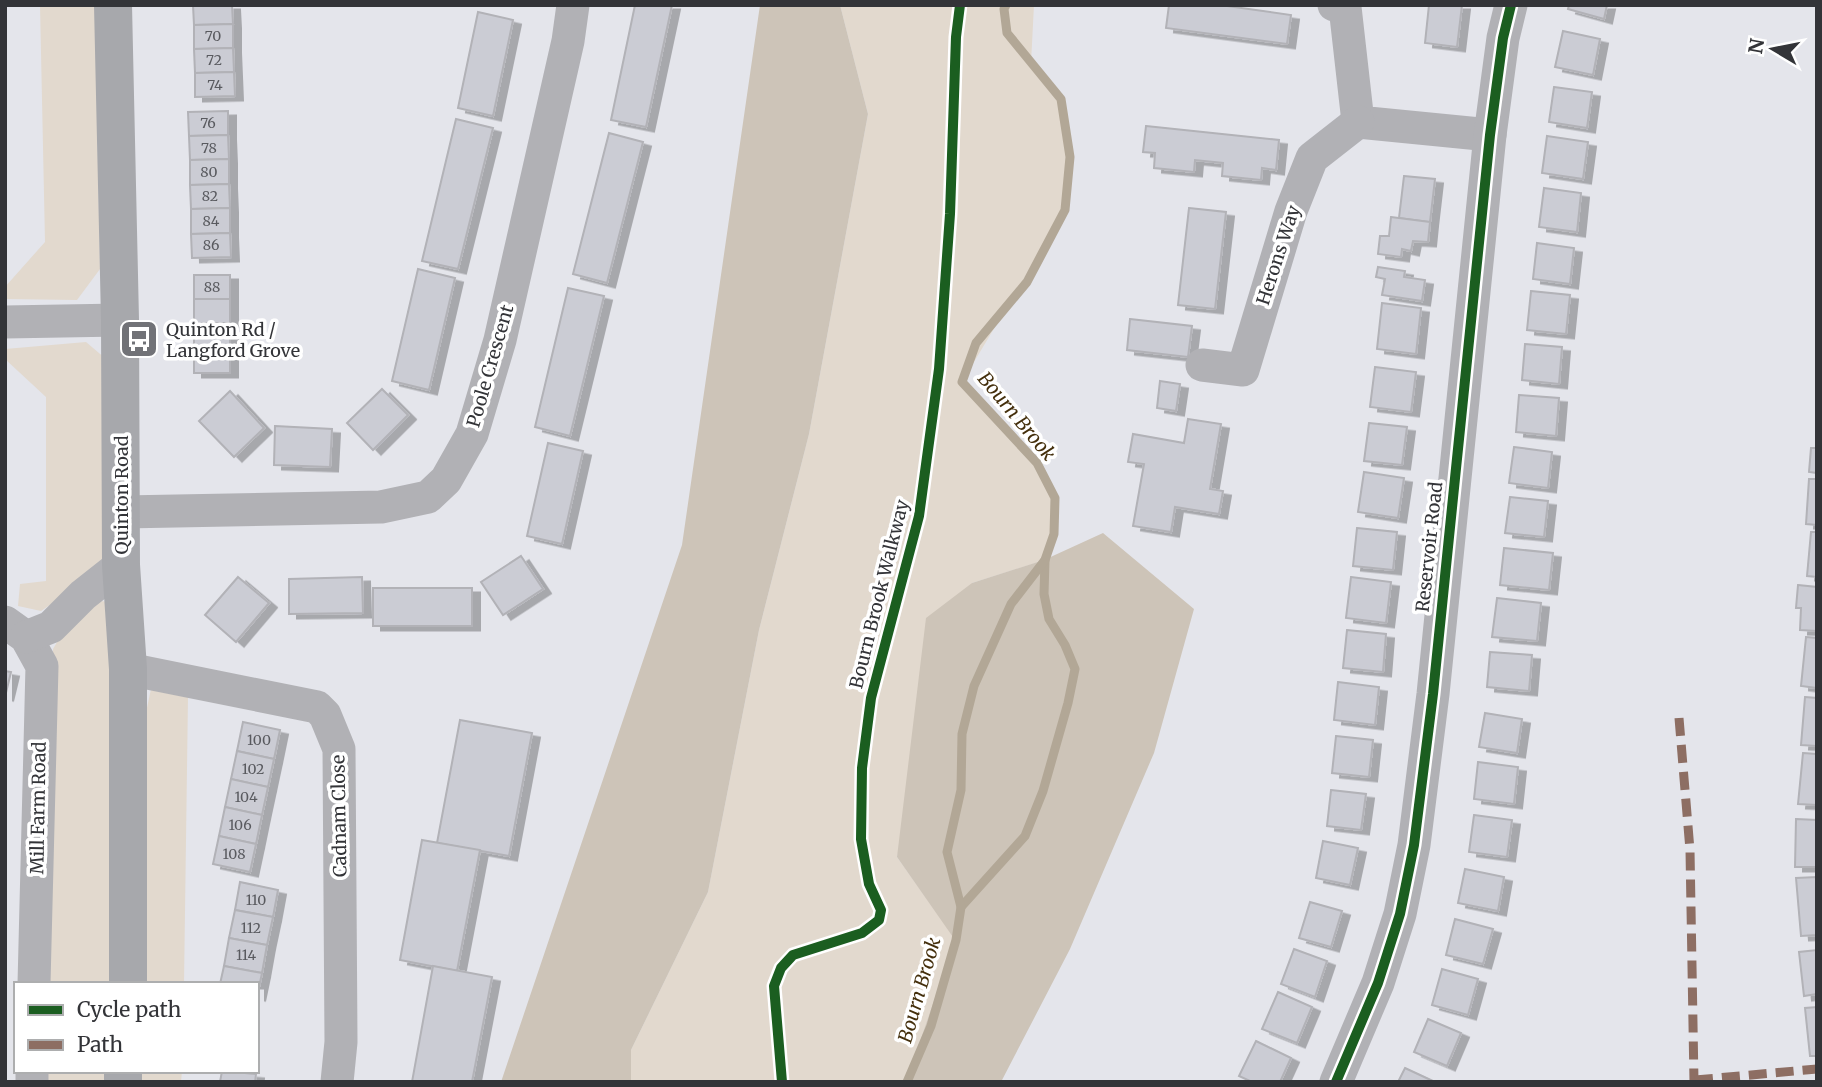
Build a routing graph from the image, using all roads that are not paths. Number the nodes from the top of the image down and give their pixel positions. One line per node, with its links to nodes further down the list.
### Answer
1 (113, 5): 7 (street, Quinton Road)
2 (573, 5): 10 (street, Poole Crescent)
3 (1334, 5): 5 (street)
4 (1511, 5): 6 (street, Reservoir Road)
5 (1358, 121): 6 (street); 9 (street, Herons Way)
6 (1490, 135): 17 (street, Reservoir Road)
7 (120, 320): 8 (street); 10 (street, Quinton Road)
8 (5, 322)
9 (1202, 365)
10 (122, 512): 11 (street, Quinton Road)
11 (121, 565): 12 (street, Mill Farm Road); 13 (street, Quinton Road)
12 (15, 629): 14 (street, Mill Farm Road)
13 (128, 669): 15 (street, Quinton Road); 16 (street, Cadnam Close)
14 (34, 982)
15 (128, 982)
16 (337, 1082)
17 (1336, 1082)

